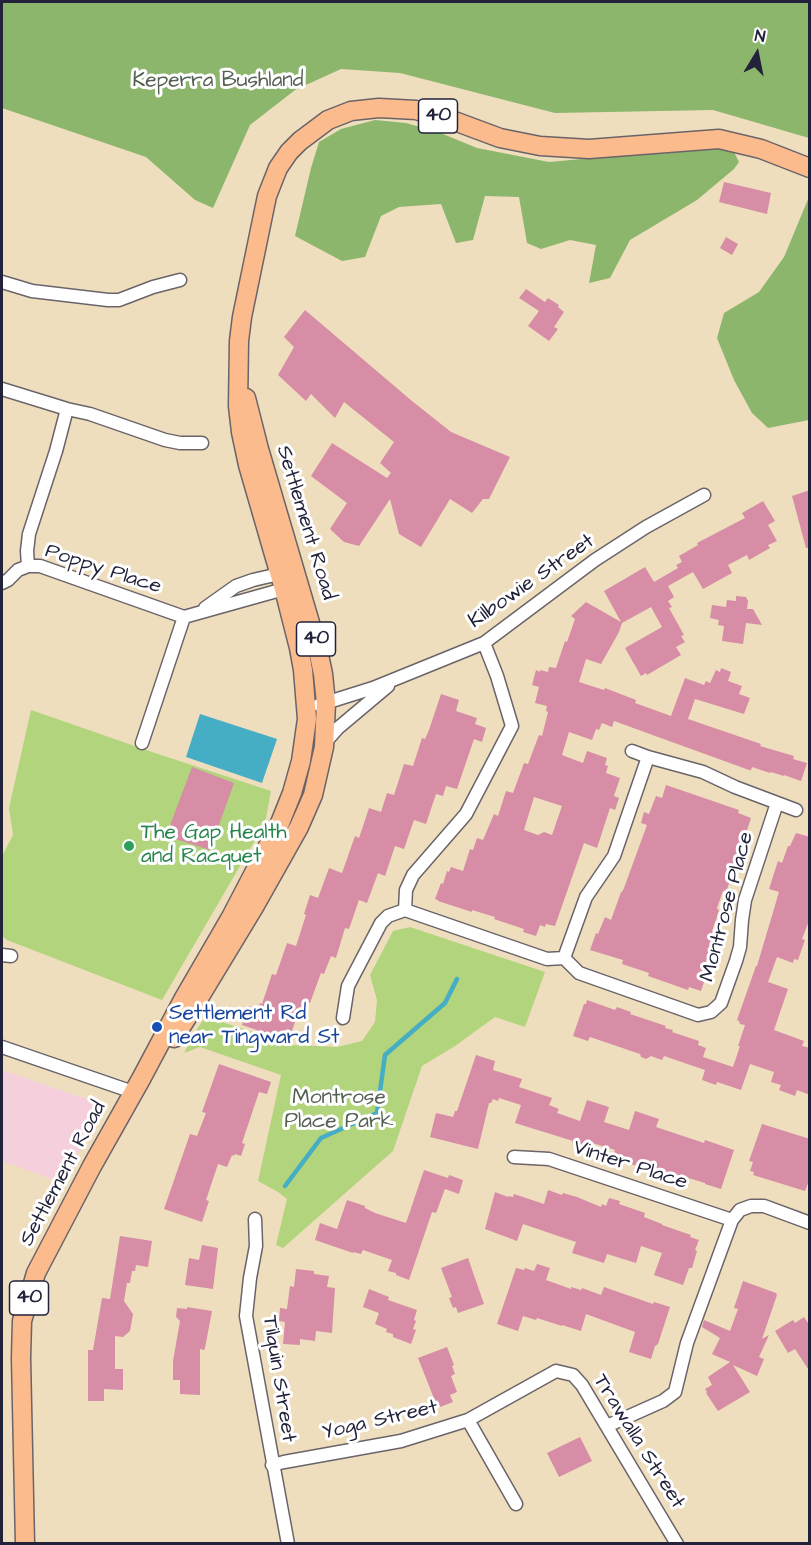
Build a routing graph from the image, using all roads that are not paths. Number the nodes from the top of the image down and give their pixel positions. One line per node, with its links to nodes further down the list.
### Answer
1 (810, 168): 9 (main road, Settlement Road / 40)
2 (180, 280): 3 (street)
3 (2, 282)
4 (2, 389): 5 (street)
5 (67, 409): 6 (street); 8 (street)
6 (202, 443)
7 (704, 495): 13 (street, Kilbowie Street)
8 (28, 566): 10 (street, Poppy Place); 11 (street, Poppy Place)
9 (286, 580): 11 (street); 12 (main road, Settlement Road / 40)
10 (2, 583)
11 (184, 617): 17 (street)
12 (305, 635): 15 (main road, Settlement Road / 40); 16 (main road, Settlement Road / 40)
13 (484, 643): 14 (street, Kilbowie Street); 23 (street)
14 (399, 678): 15 (street, Kilbowie Street); 18 (street)
15 (326, 703): 16 (street, Kilbowie Street); 18 (main road, Settlement Road / 40)
16 (306, 707): 27 (main road, Settlement Road / 40)
17 (142, 743)
18 (324, 747): 27 (main road, Settlement Road / 40)
19 (632, 751): 20 (street)
20 (648, 758): 21 (street); 24 (street)
21 (777, 803): 22 (street); 24 (street, Montrose Place)
22 (796, 810)
23 (405, 910): 24 (street); 25 (street)
24 (564, 958)
25 (344, 1018)
26 (2, 1047): 27 (street)
27 (137, 1086): 37 (main road, Settlement Road / 40)
28 (514, 1157): 30 (street, Vinter Place)
29 (255, 1219): 35 (street, Tilquin Street)
30 (732, 1220): 31 (street); 34 (street)
31 (810, 1223)
32 (525, 1387): 33 (street, Yoga Street); 34 (street, Trawalla Street)
33 (468, 1420): 35 (street, Yoga Street); 36 (street)
34 (607, 1426): 39 (street, Trawalla Street)
35 (272, 1465): 38 (street, Tilquin Street)
36 (516, 1504)
37 (25, 1544)
38 (288, 1544)
39 (677, 1544)

